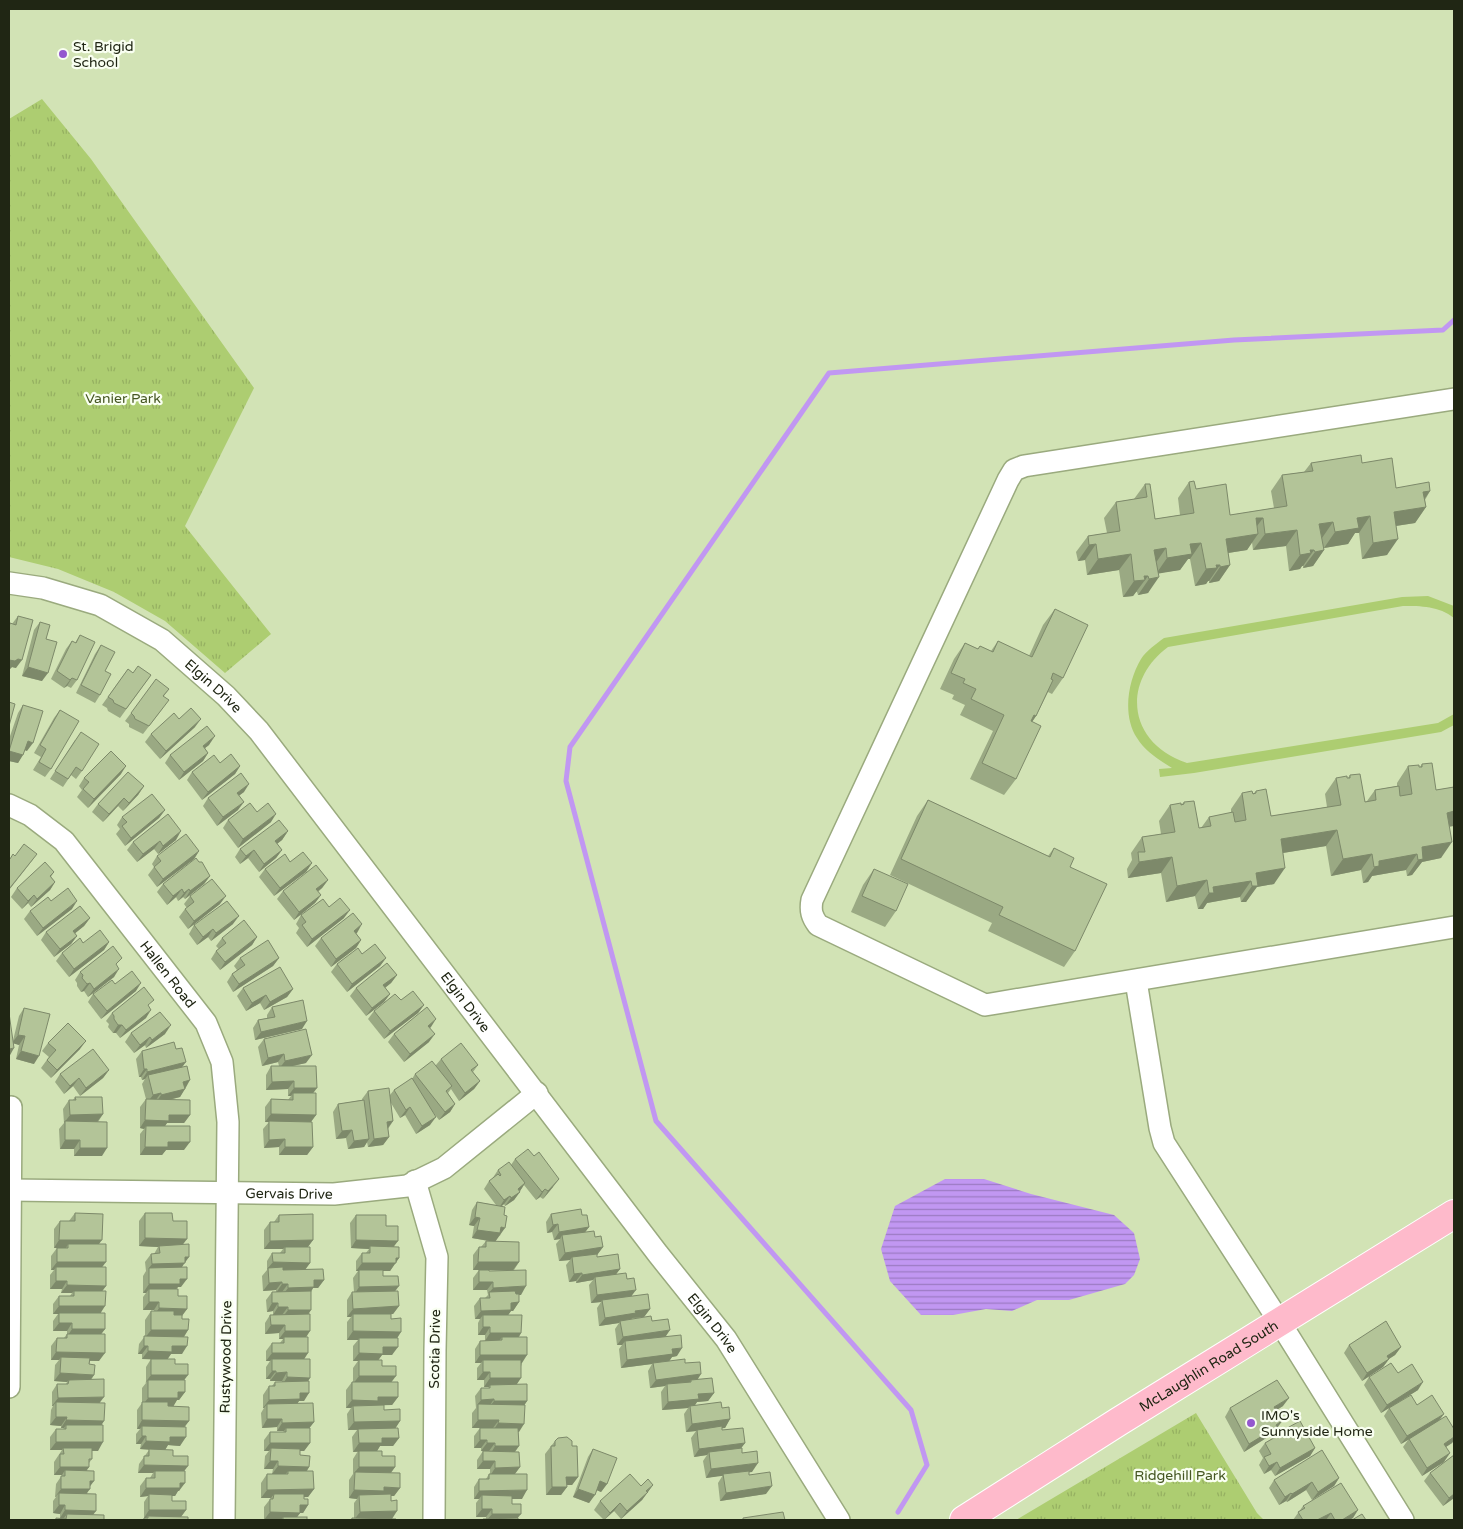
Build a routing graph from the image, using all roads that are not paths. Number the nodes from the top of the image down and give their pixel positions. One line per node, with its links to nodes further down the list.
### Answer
1 (1454, 399): 5 (street)
2 (9, 583): 6 (street, Elgin Drive)
3 (9, 805): 10 (street, Hallen Road)
4 (1454, 928): 5 (street)
5 (1136, 981): 12 (street)
6 (537, 1093): 8 (street, Gervais Drive); 16 (street, Elgin Drive)
7 (11, 1107): 9 (street)
8 (416, 1181): 10 (street, Gervais Drive); 15 (street, Scotia Drive)
9 (10, 1190): 10 (street, Gervais Drive); 13 (street)
10 (228, 1193): 14 (street, Rustywood Drive)
11 (1454, 1214): 12 (main road, McLaughlin Road South)
12 (1279, 1321): 17 (main road, McLaughlin Road South); 18 (street)
13 (9, 1387)
14 (224, 1520)
15 (434, 1520)
16 (839, 1520)
17 (964, 1520)
18 (1403, 1520)

